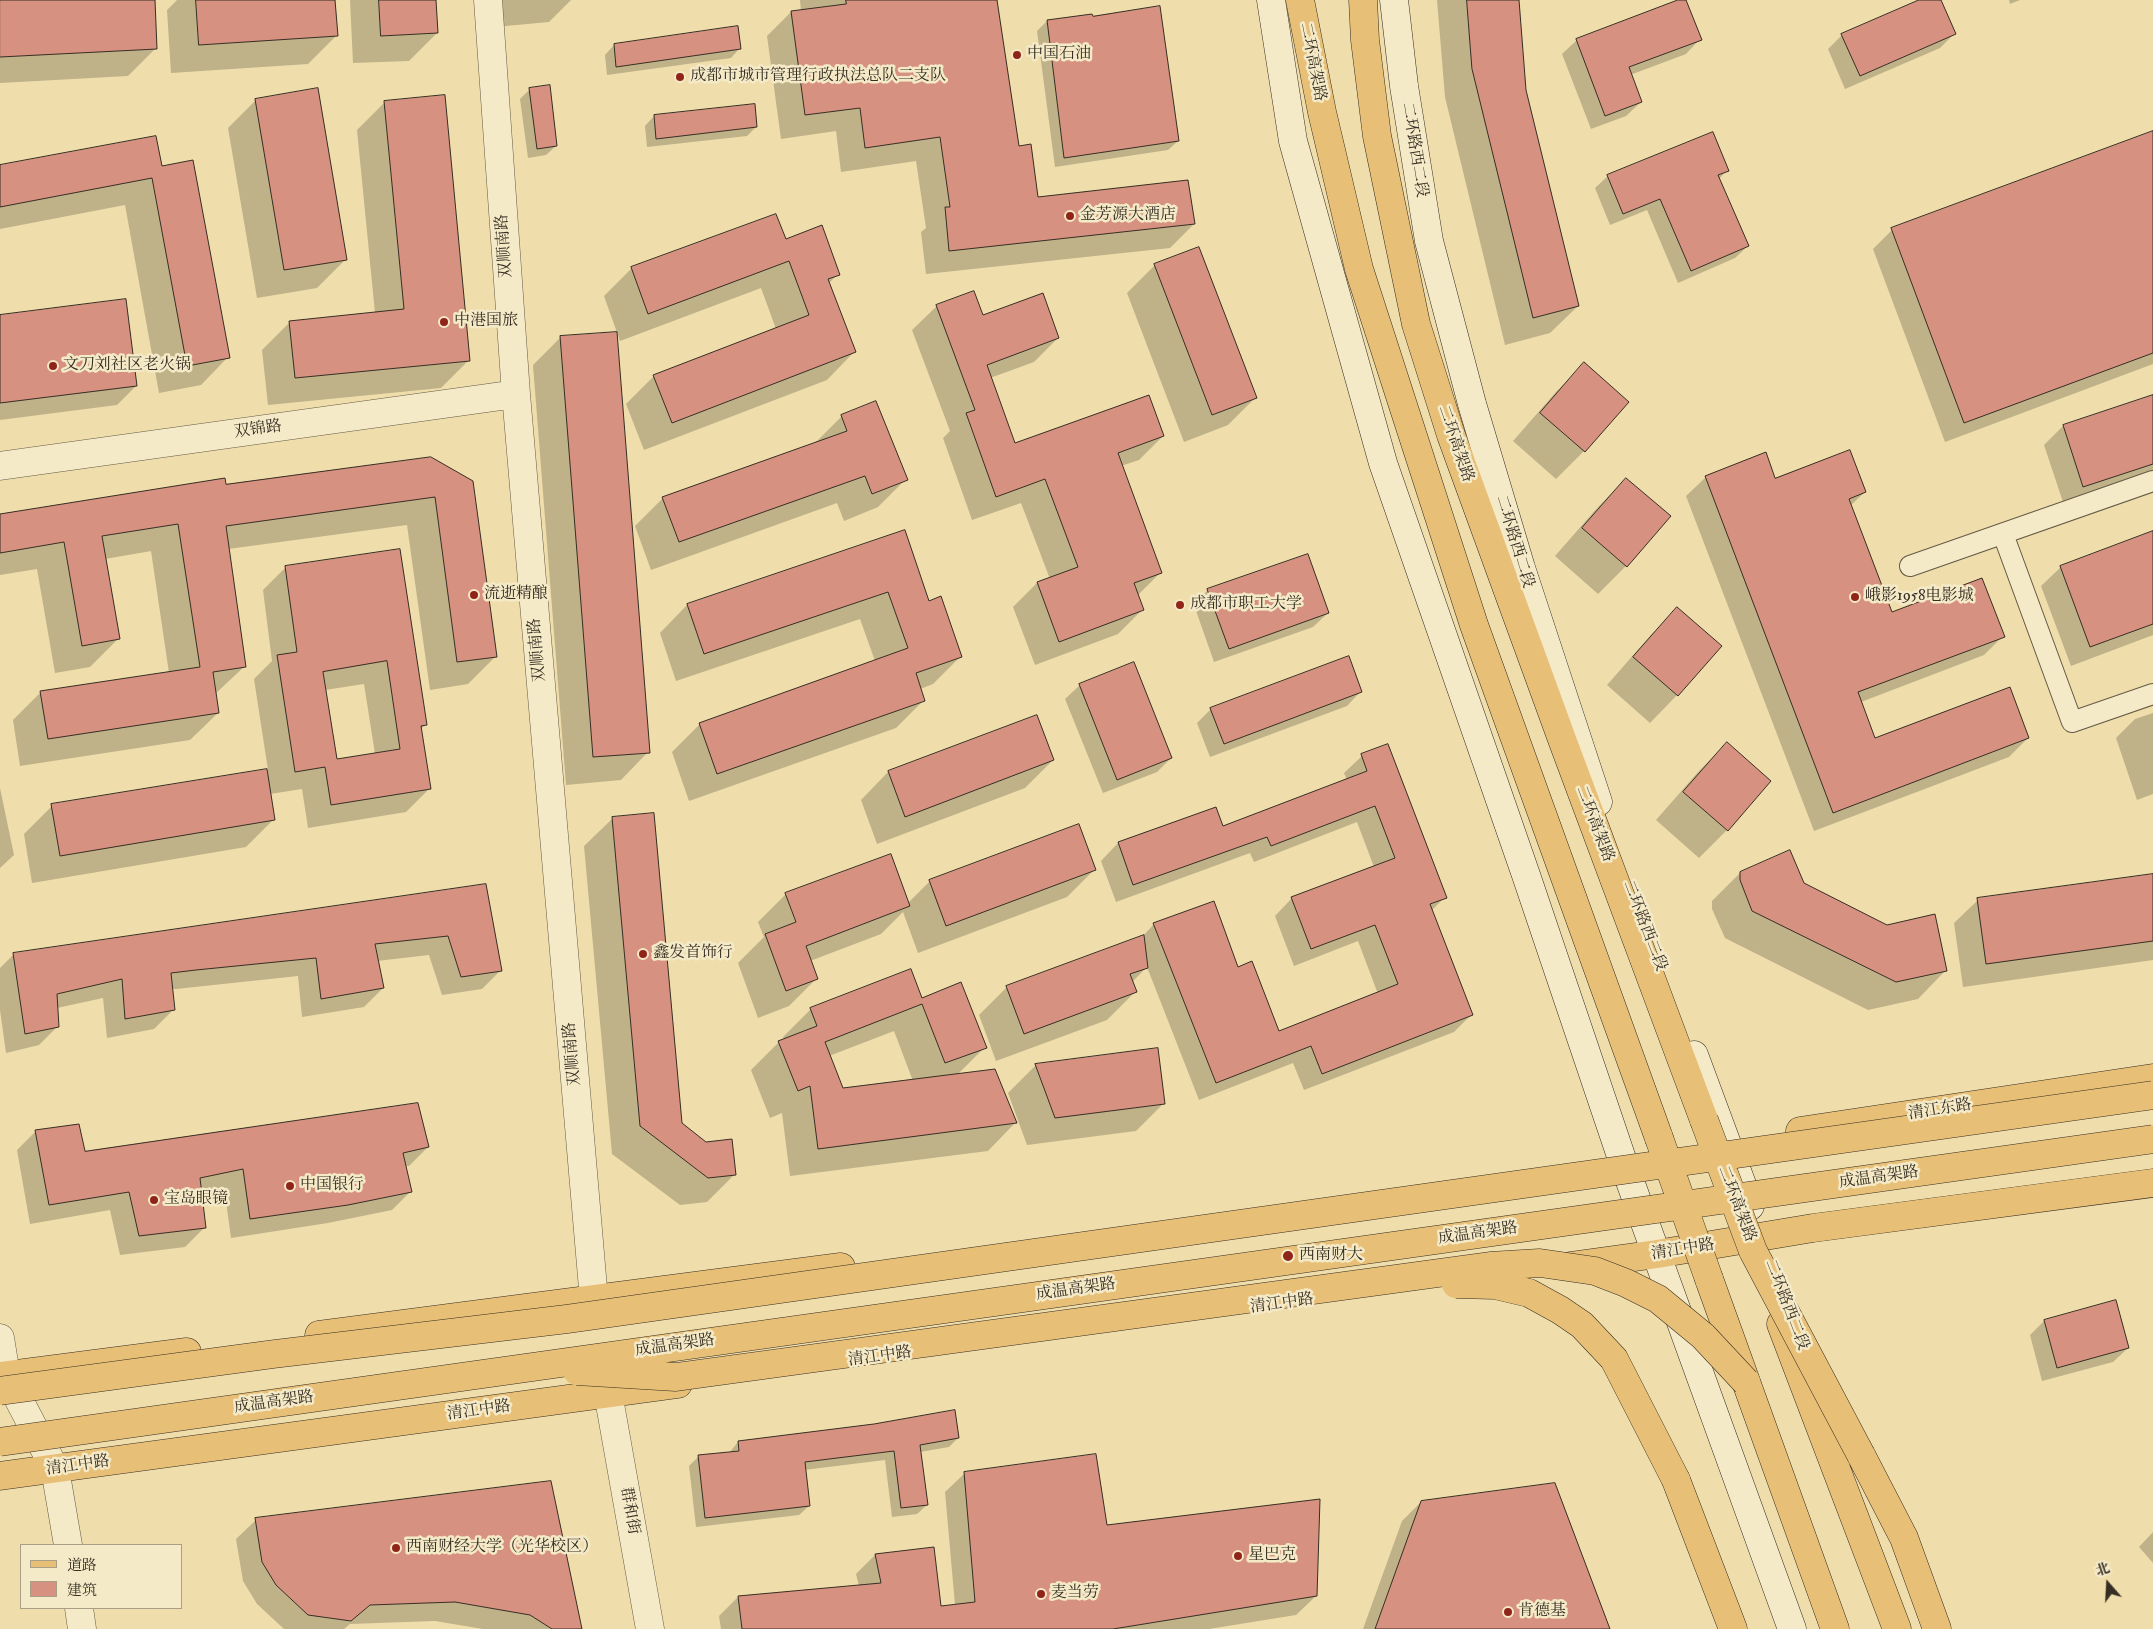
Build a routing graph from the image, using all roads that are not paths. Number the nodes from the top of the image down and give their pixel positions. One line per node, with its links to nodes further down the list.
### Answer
1 (488, 0): 6 (main road, 双顺南路)
2 (1270, 0): 16 (main road)
3 (1300, 0): 25 (main road, 二环高架路, bridge)
4 (1363, 0): 18 (main road, 二环高架路, bridge)
5 (1394, 0): 15 (main road, 二环路西二段)
6 (516, 394): 7 (main road, 双锦路); 21 (main road, 双顺南路)
7 (0, 466)
8 (2153, 481): 9 (street)
9 (2003, 534): 10 (street); 11 (street)
10 (1910, 566)
11 (2153, 694)
12 (2153, 1078): 15 (main road, 清江东路)
13 (2153, 1095): 24 (main road, bridge)
14 (2153, 1139): 23 (main road, 成温高架路, bridge)
15 (1728, 1143): 16 (main road); 18 (main road, 二环路西二段)
16 (1623, 1162): 19 (main road); 21 (main road)
17 (2153, 1183): 18 (main road)
18 (1757, 1244): 19 (main road, 清江中路); 37 (main road, 二环高架路, bridge); 38 (main road, 二环路西二段); 39 (main road, bridge)
19 (1657, 1254): 26 (main road, 清江中路); 35 (main road)
20 (1380, 1282): 23 (main road, bridge); 25 (main road, bridge); 34 (main road, bridge)
21 (594, 1300): 24 (main road)
22 (0, 1338): 24 (main road)
23 (518, 1368): 27 (main road, 成温高架路, bridge)
24 (1, 1379): 28 (main road)
25 (1746, 1382): 36 (main road, 二环高架路)
26 (608, 1393): 28 (main road, 清江中路); 33 (main road, 群和街)
27 (0, 1442)
28 (56, 1469): 29 (main road, 清江中路); 30 (main road)
29 (0, 1476)
30 (68, 1544)
31 (79, 1609): 32 (main road)
32 (82, 1629)
33 (650, 1629)
34 (1733, 1629)
35 (1792, 1629)
36 (1835, 1629)
37 (1898, 1629)
38 (1909, 1629)
39 (1937, 1629)

